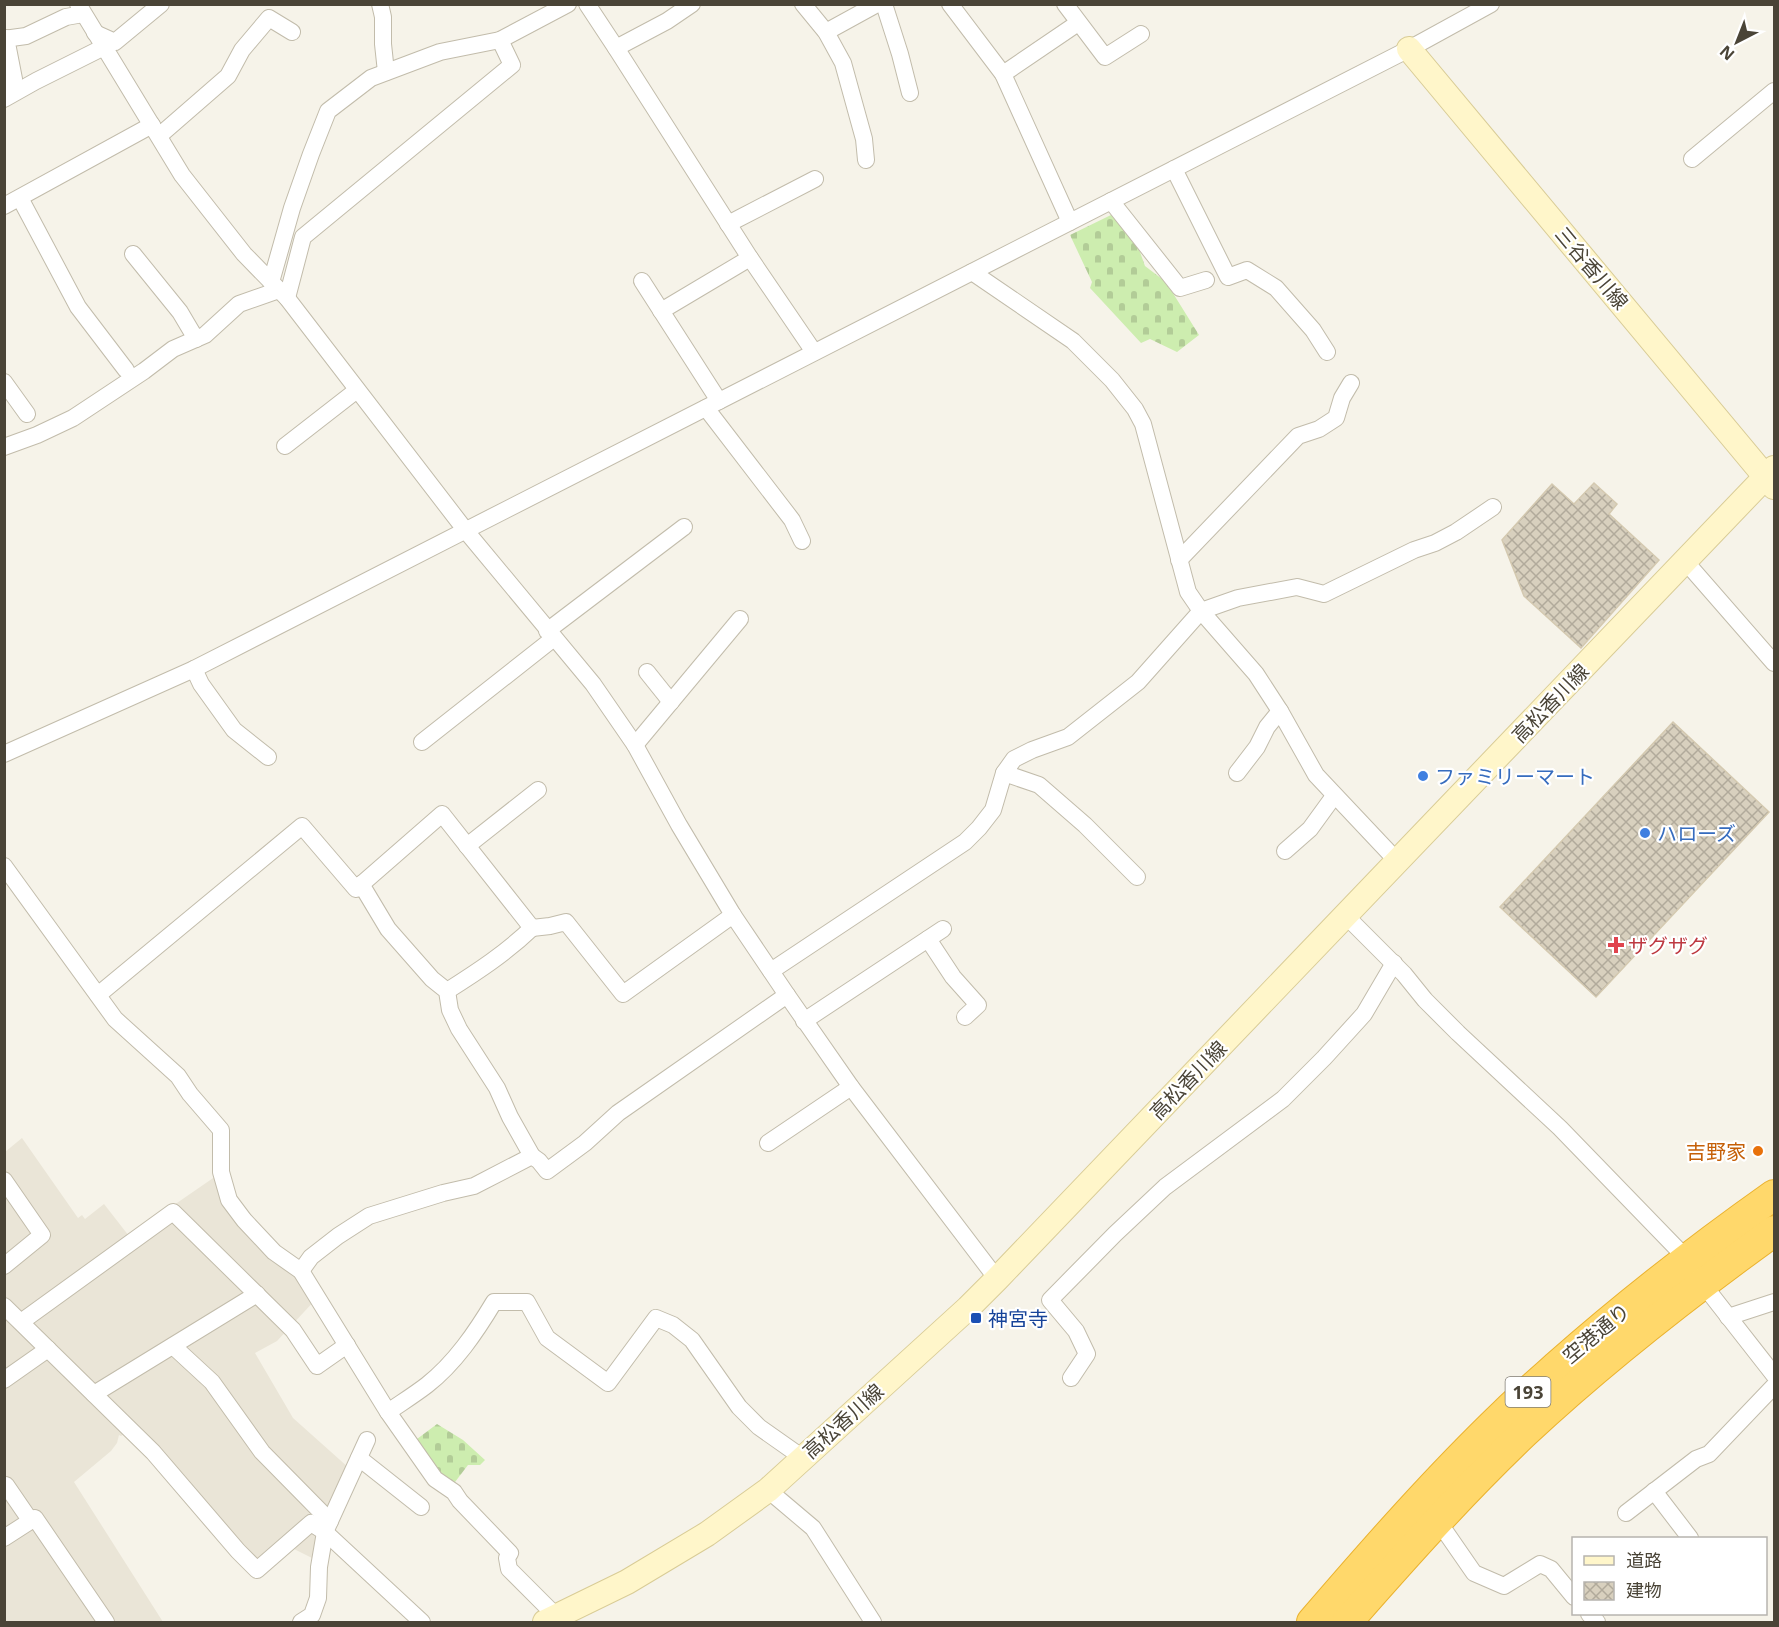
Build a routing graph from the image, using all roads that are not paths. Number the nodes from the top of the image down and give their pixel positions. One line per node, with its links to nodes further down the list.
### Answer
1 (162, 4): 17 (street)
2 (380, 4): 21 (street)
3 (568, 4): 18 (street)
4 (587, 4): 19 (street)
5 (692, 4): 19 (street)
6 (803, 4): 14 (street)
7 (950, 4): 22 (street)
8 (1065, 4): 12 (street)
9 (1491, 4): 20 (street)
10 (876, 5): 14 (street); 25 (street)
11 (80, 9): 16 (street); 17 (street)
12 (1078, 23): 15 (street); 22 (street)
13 (292, 32): 27 (street)
14 (826, 32): 29 (street)
15 (1141, 34)
16 (5, 39): 23 (street)
17 (100, 40): 26 (street); 27 (street)
18 (500, 40): 21 (street); 42 (street)
19 (616, 48): 36 (street)
20 (1409, 49): 30 (street); 55 (main road, 三谷香川線)
21 (386, 72): 42 (street)
22 (1003, 74): 35 (street)
23 (4, 82)
24 (1774, 91): 28 (street)
25 (910, 93)
26 (4, 99)
27 (155, 131): 32 (street); 42 (street)
28 (1692, 159)
29 (866, 160)
30 (1174, 169): 33 (street); 46 (street)
31 (815, 179): 36 (street)
32 (20, 198): 34 (street); 47 (street)
33 (1111, 201): 35 (street); 40 (street)
34 (4, 206)
35 (1070, 222): 39 (street)
36 (728, 224): 38 (street)
37 (133, 254): 44 (street)
38 (750, 258): 43 (street); 45 (street)
39 (972, 272): 45 (street); 60 (street)
40 (1206, 280)
41 (642, 281): 43 (street)
42 (279, 290): 44 (street); 50 (street)
43 (661, 310): 51 (street)
44 (196, 339): 54 (street)
45 (814, 352): 51 (street)
46 (1327, 352)
47 (126, 370)
48 (4, 382): 52 (street)
49 (1351, 383): 60 (street)
50 (357, 390): 53 (street); 58 (street)
51 (712, 404): 58 (street); 59 (street)
52 (27, 414)
53 (285, 446)
54 (4, 447)
55 (1772, 477): 61 (main road, 高松香川線)
56 (1493, 507): 62 (street)
57 (684, 526): 64 (street)
58 (466, 531): 64 (street); 66 (street)
59 (802, 542)
60 (1179, 560): 62 (street)
61 (1685, 561): 65 (street); 80 (main road, 高松香川線)
62 (1201, 611): 69 (street); 74 (street)
63 (740, 619): 68 (street)
64 (551, 634): 70 (street); 71 (street)
65 (1774, 663)
66 (194, 669): 72 (street); 73 (street)
67 (647, 672): 68 (street)
68 (671, 702): 71 (street)
69 (1280, 711): 75 (street); 77 (street)
70 (422, 742)
71 (635, 745): 85 (street)
72 (4, 754)
73 (268, 757)
74 (1004, 773): 82 (street); 91 (street)
75 (1237, 773)
76 (538, 790): 78 (street)
77 (1334, 796): 79 (street); 80 (street)
78 (467, 846): 84 (street); 87 (street)
79 (1285, 851)
80 (1398, 862): 86 (main road, 高松香川線)
81 (4, 866): 83 (street)
82 (1137, 876)
83 (10, 883): 93 (street)
84 (361, 884): 92 (street); 93 (street)
85 (733, 915): 87 (street); 91 (street)
86 (1346, 916): 90 (street); 106 (main road, 高松香川線)
87 (532, 928): 92 (street)
88 (943, 929): 89 (street)
89 (928, 939): 95 (street); 96 (street)
90 (1394, 963): 105 (street); 116 (street)
91 (771, 971): 94 (street)
92 (447, 991): 99 (street)
93 (98, 995): 104 (street)
94 (787, 995): 96 (street); 99 (street)
95 (965, 1017)
96 (804, 1020): 97 (street)
97 (851, 1087): 98 (street); 106 (street)
98 (768, 1143)
99 (532, 1156): 104 (street)
100 (4, 1180): 103 (street)
101 (1774, 1195): 105 (highway, 空港通り / 193)
102 (1774, 1231): 105 (highway, 空港通り / 193)
103 (4, 1266)
104 (301, 1271): 112 (street)
105 (1694, 1271): 110 (street); 130 (highway, 空港通り / 193); 140 (highway, 空港通り / 193)
106 (997, 1279): 123 (main road, 高松香川線)
107 (258, 1294): 111 (street); 112 (street); 113 (street)
108 (1774, 1302): 110 (street)
109 (4, 1306): 111 (street)
110 (1728, 1317): 115 (street)
111 (21, 1322): 114 (street)
112 (347, 1345): 120 (street)
113 (173, 1346): 119 (street); 131 (street)
114 (48, 1349): 117 (street); 119 (street)
115 (1774, 1375)
116 (1071, 1378)
117 (4, 1380)
118 (1774, 1386): 126 (street)
119 (94, 1394): 131 (street)
120 (388, 1412): 123 (street); 135 (street)
121 (367, 1440): 122 (street)
122 (359, 1458): 127 (street); 131 (street)
123 (803, 1458): 125 (main road, 高松香川線)
124 (6, 1485): 129 (street)
125 (768, 1490): 135 (main road, 高松香川線); 139 (street)
126 (1654, 1491): 128 (street); 132 (street)
127 (421, 1507)
128 (1626, 1513)
129 (30, 1520): 133 (street); 136 (street)
130 (1437, 1521): 134 (street); 141 (highway, 空港通り / 193)
131 (328, 1526): 137 (street); 138 (street)
132 (1688, 1537)
133 (4, 1538)
134 (1572, 1595)
135 (557, 1621)
136 (106, 1623)
137 (301, 1623)
138 (422, 1623)
139 (873, 1623)
140 (1312, 1623)
141 (1347, 1623)

